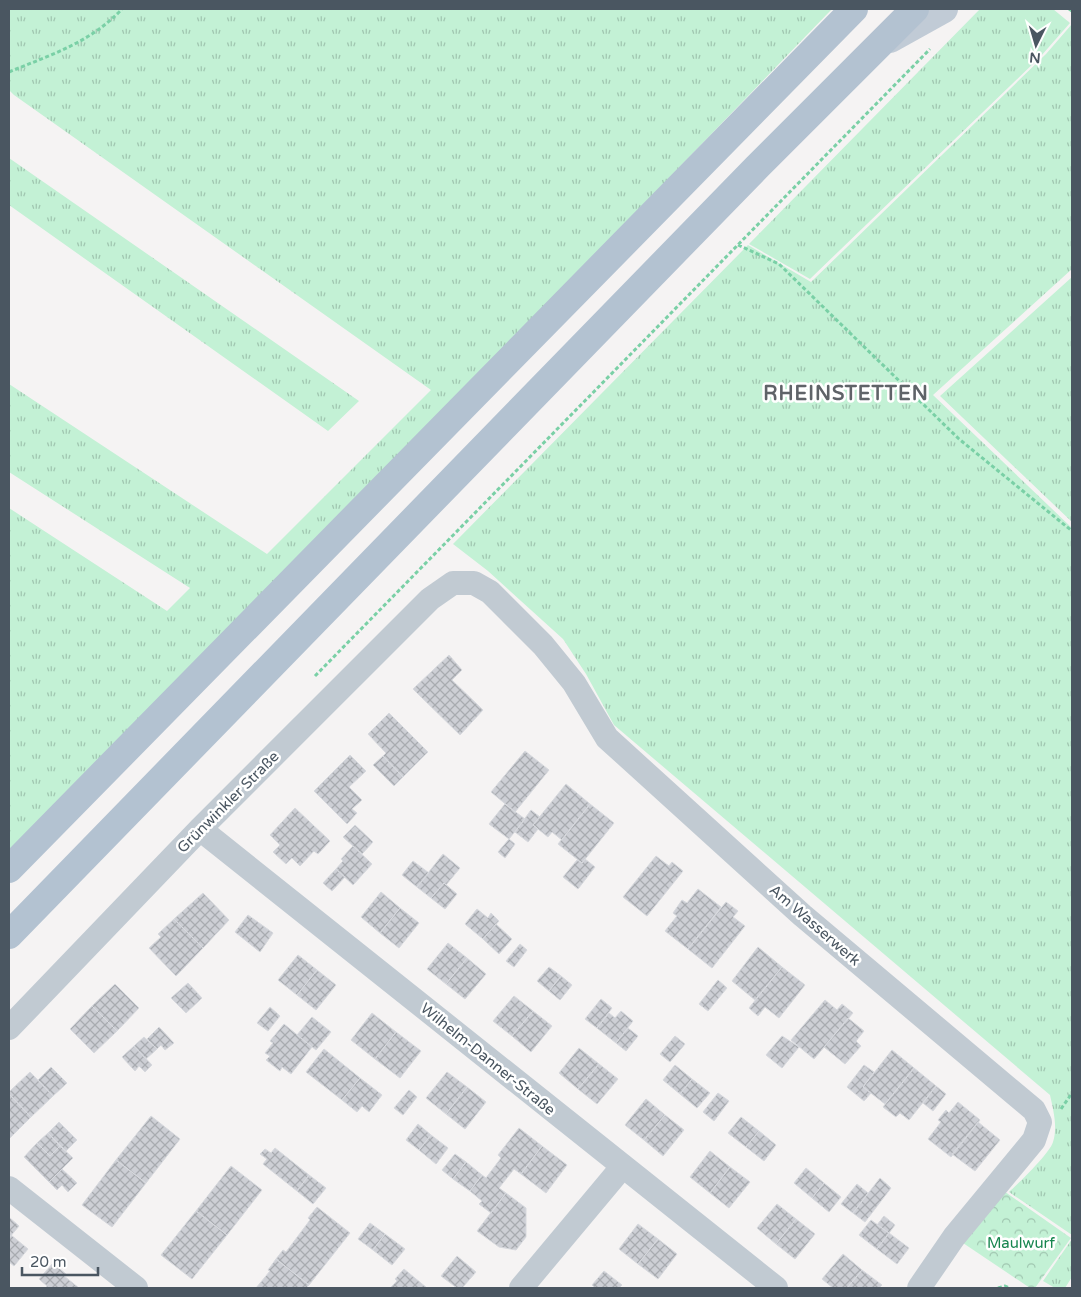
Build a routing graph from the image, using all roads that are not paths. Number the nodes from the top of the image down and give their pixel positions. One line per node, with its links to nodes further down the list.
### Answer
1 (854, 9): 7 (main road)
2 (915, 9): 4 (main road)
3 (944, 9): 4 (main road)
4 (877, 45): 8 (main road)
5 (453, 583): 6 (street, Grünwinkler Straße); 15 (street, Am Wasserwerk)
6 (200, 829): 9 (street, Grünwinkler Straße); 10 (street, Wilhelm-Danner-Straße)
7 (9, 869)
8 (9, 934)
9 (9, 1028)
10 (623, 1166): 13 (street); 14 (street, Wilhelm-Danner-Straße)
11 (9, 1188): 12 (street)
12 (136, 1288)
13 (521, 1288)
14 (776, 1288)
15 (919, 1288)

